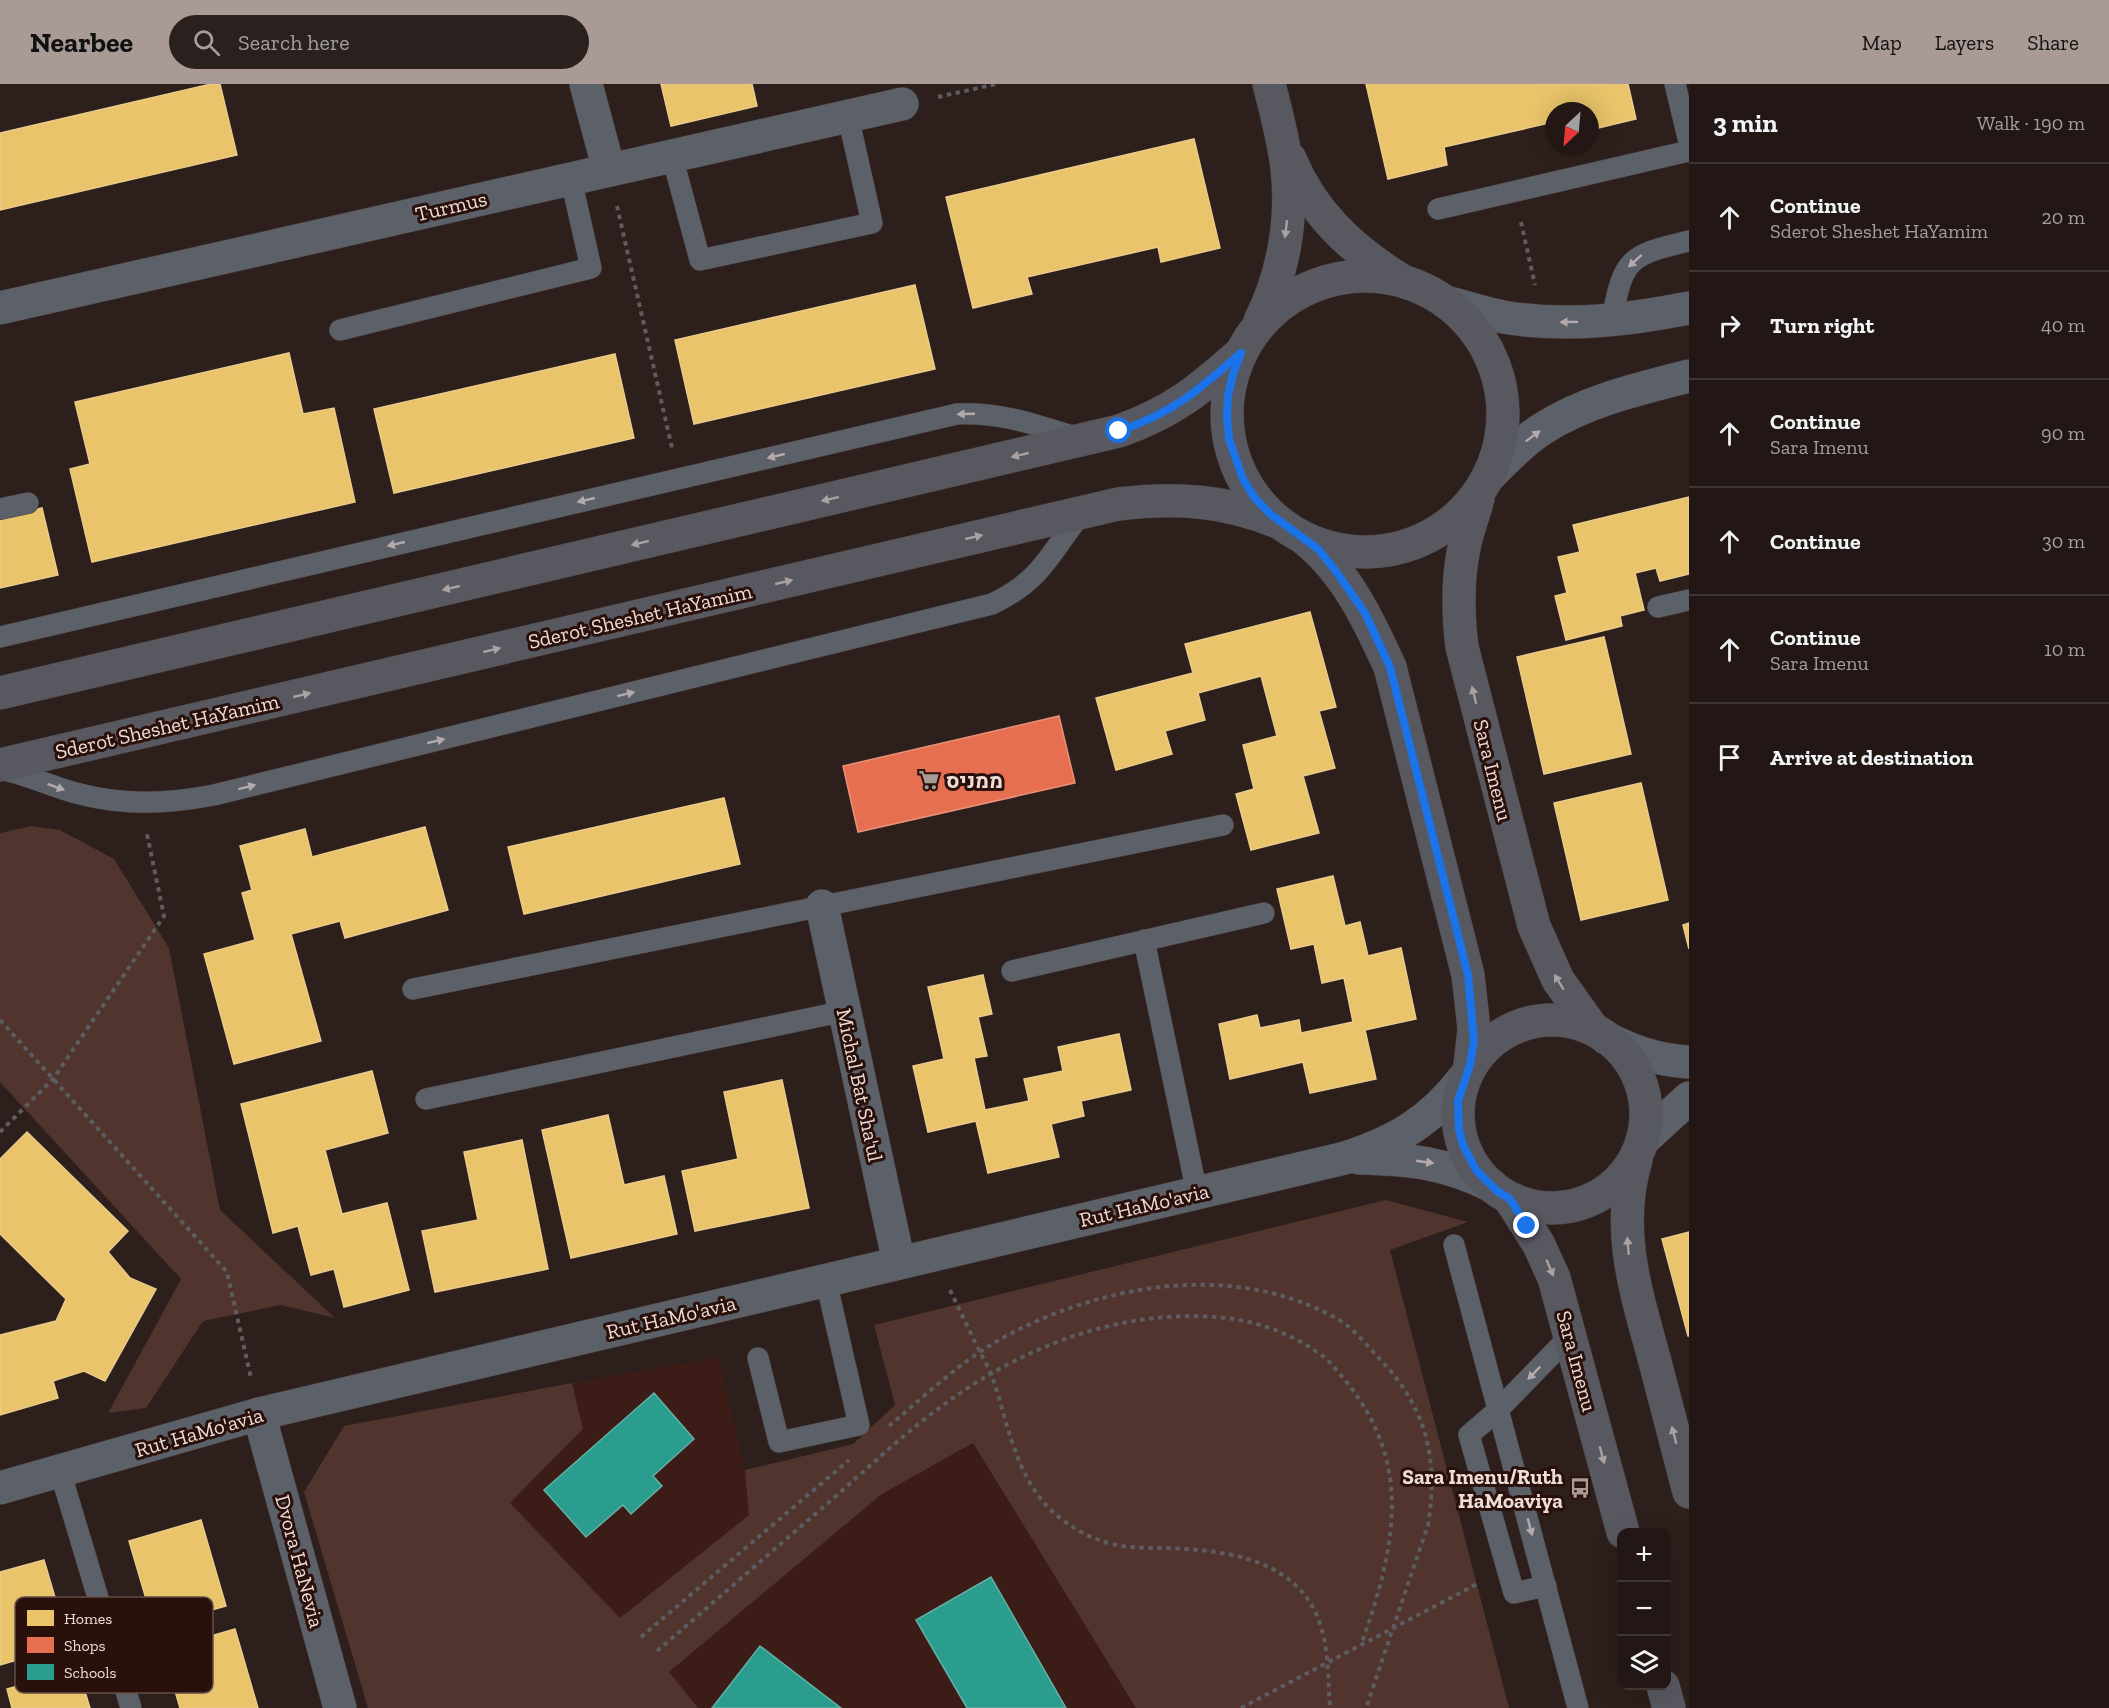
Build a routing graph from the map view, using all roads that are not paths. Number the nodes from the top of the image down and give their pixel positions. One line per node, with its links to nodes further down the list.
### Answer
1 (586, 84): 10 (street)
2 (1269, 84): 6 (street)
3 (1675, 84): 7 (lane)
4 (900, 94): 5 (street, Turmus)
5 (848, 116): 9 (street, Turmus); 9 (lane)
6 (1280, 129): 14 (street); 20 (street, one-way to 20)
7 (1689, 142)
8 (1689, 151): 12 (lane)
9 (672, 156): 10 (street, Turmus)
10 (609, 170): 11 (street, Turmus)
11 (571, 179): 16 (street, Turmus); 19 (lane)
12 (1438, 209)
13 (1689, 241): 18 (lane, one-way to 18)
14 (1405, 282): 15 (street, Sara Imenu); 20 (street)
15 (1446, 302): 18 (street, one-way to 15); 23 (street, Sara Imenu)
16 (0, 308)
17 (1689, 308): 18 (street)
18 (1612, 320)
19 (340, 330)
20 (1249, 341): 22 (street); 27 (street)
21 (1689, 376): 23 (street, one-way to 21)
22 (1084, 440): 30 (lane, one-way to 30); 31 (street, one-way to 31)
23 (1484, 485): 27 (street, Sderot Sheshet HaYamim); 40 (street, Sara Imenu, one-way to 23)
24 (28, 503): 25 (lane)
25 (0, 509)
26 (1083, 512): 27 (street, Sderot Sheshet HaYamim); 32 (street, Sderot Sheshet HaYamim, one-way to 26); 32 (lane, one-way to 26)
27 (1293, 531): 42 (street)
28 (1689, 600): 29 (lane)
29 (1658, 607)
30 (0, 637)
31 (0, 693)
32 (0, 767)
33 (1223, 825): 34 (lane)
34 (822, 906): 38 (lane); 39 (street, Michal Bat Sha'ul)
35 (1264, 913): 36 (lane)
36 (1144, 940): 37 (lane); 47 (lane)
37 (1012, 971)
38 (413, 989)
39 (845, 1011): 44 (lane); 50 (street, Michal Bat Sha'ul)
40 (1600, 1034): 41 (street); 42 (street); 45 (street)
41 (1689, 1062)
42 (1467, 1071): 46 (street, Rut HaMo'avia); 48 (street)
43 (1689, 1098): 45 (street)
44 (426, 1099)
45 (1640, 1148): 48 (street); 58 (street, one-way to 45)
46 (1345, 1158): 47 (street, Rut HaMo'avia); 48 (street, Rut HaMo'avia, one-way to 48)
47 (1197, 1193): 50 (street, Rut HaMo'avia)
48 (1501, 1193): 52 (street, Sara Imenu, one-way to 52)
49 (1455, 1245): 54 (lane)
50 (899, 1263): 51 (street, Rut HaMo'avia)
51 (826, 1281): 53 (lane); 55 (street, Rut HaMo'avia)
52 (1570, 1336): 54 (lane, one-way to 54); 59 (street, Sara Imenu, one-way to 59)
53 (758, 1358)
54 (1498, 1410): 60 (lane, one-way to 60); 60 (lane)
55 (259, 1414): 56 (street, Rut HaMo'avia); 65 (street, Dvora HaNevia)
56 (60, 1471): 57 (street, Rut HaMo'avia); 61 (lane)
57 (0, 1488)
58 (1689, 1492)
59 (1622, 1528)
60 (1546, 1586): 66 (lane)
61 (98, 1597)
62 (1664, 1690): 67 (street)
63 (127, 1693): 64 (lane)
64 (131, 1708)
65 (340, 1708)
66 (1578, 1708)
67 (1669, 1708)

